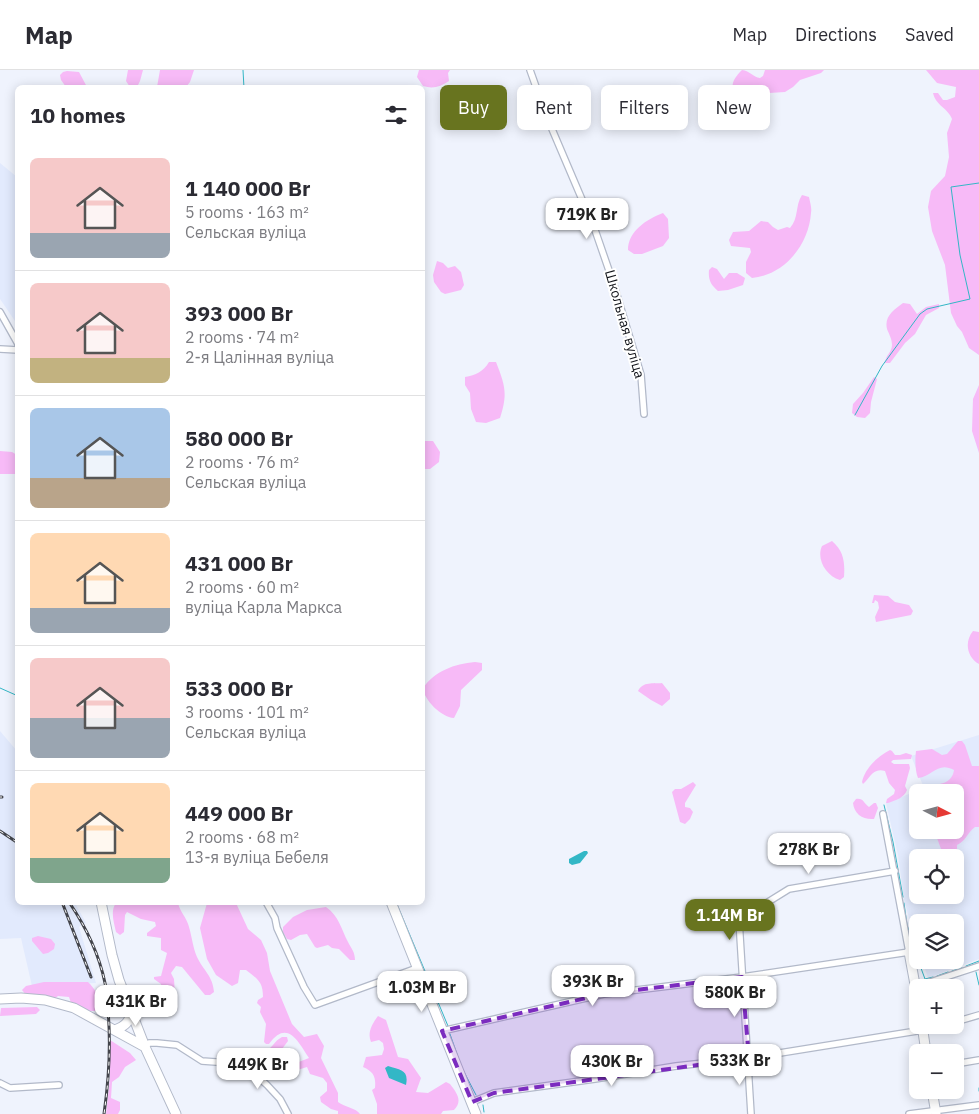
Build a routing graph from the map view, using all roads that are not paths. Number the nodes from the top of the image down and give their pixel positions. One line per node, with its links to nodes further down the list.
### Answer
1 (530, 70): 6 (street, Школьная вуліца)
2 (0, 312): 3 (street)
3 (15, 339)
4 (0, 349): 5 (street)
5 (15, 350)
6 (644, 414)
7 (883, 814): 8 (street)
8 (895, 871): 12 (street); 15 (street)
9 (103, 905): 18 (main road)
10 (268, 905): 14 (street)
11 (392, 905): 14 (main road)
12 (909, 952): 15 (street)
13 (979, 966): 16 (street)
14 (417, 968): 23 (main road)
15 (742, 977): 23 (street); 25 (street)
16 (939, 979)
17 (0, 999): 21 (main road)
18 (131, 1008): 21 (main road); 24 (main road)
19 (979, 1015): 20 (street)
20 (964, 1019)
21 (115, 1030): 24 (main road)
22 (909, 1030): 25 (street)
23 (442, 1031): 31 (main road)
24 (145, 1047): 34 (main road); 35 (street)
25 (749, 1058): 31 (street); 37 (street)
26 (979, 1060): 27 (street)
27 (964, 1062)
28 (0, 1083): 29 (street)
29 (59, 1085)
30 (933, 1099): 33 (main road)
31 (472, 1102): 36 (main road)
32 (979, 1105): 33 (street)
33 (935, 1112): 38 (street)
34 (176, 1114)
35 (288, 1114)
36 (476, 1114)
37 (751, 1114)
38 (909, 1114)

